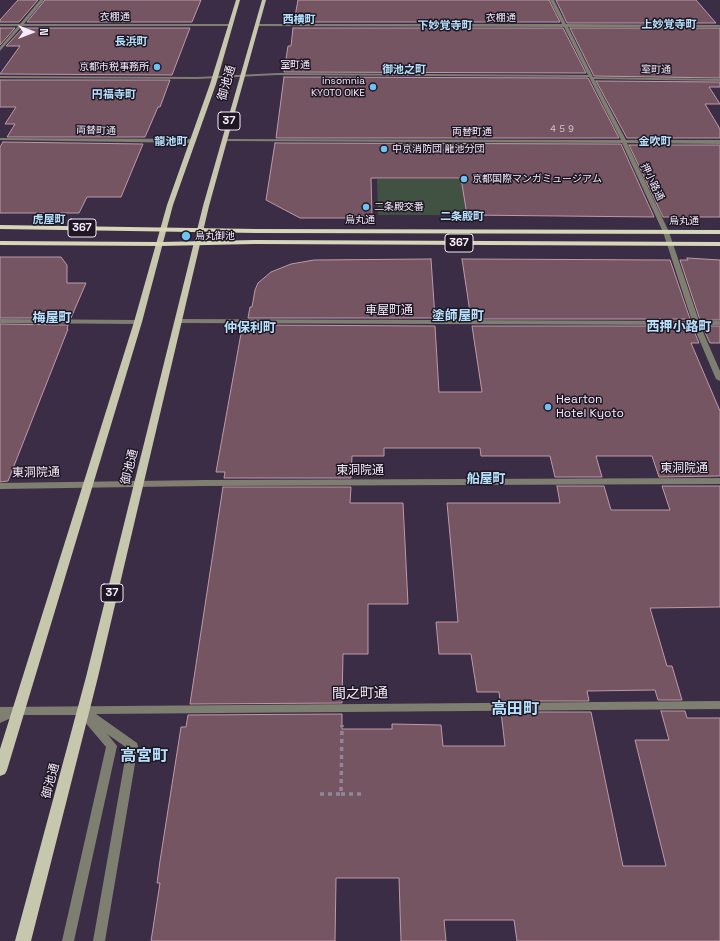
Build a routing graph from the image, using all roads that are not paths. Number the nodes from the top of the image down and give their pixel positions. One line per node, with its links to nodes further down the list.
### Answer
1 (42, 0): 6 (street)
2 (238, 0): 7 (main road, 御池通 / 37)
3 (264, 0): 8 (main road, 御池通 / 37)
4 (552, 0): 9 (street, 押小路通)
5 (0, 25): 6 (street, 衣棚通)
6 (21, 25): 7 (street, 衣棚通); 11 (street)
7 (231, 25): 13 (main road, 御池通 / 37)
8 (257, 25): 9 (street, 衣棚通); 12 (main road, 御池通 / 37)
9 (565, 26): 10 (street, 衣棚通); 15 (street, 押小路通)
10 (720, 26)
11 (0, 50)
12 (242, 75): 13 (street, 室町通); 15 (street, 室町通); 18 (main road, 御池通 / 37)
13 (216, 76): 14 (street, 室町通); 19 (main road, 御池通 / 37)
14 (0, 77)
15 (591, 77): 16 (street, 室町通); 20 (street, 押小路通)
16 (720, 80)
17 (0, 139): 19 (street, 両替町通)
18 (224, 140): 20 (street, 両替町通); 24 (main road, 御池通 / 37)
19 (193, 141): 23 (main road, 御池通 / 37)
20 (624, 142): 21 (street, 両替町通); 25 (street, 押小路通)
21 (720, 142)
22 (0, 228): 23 (highway, 烏丸通 / 367)
23 (164, 229): 24 (highway, 烏丸通 / 367); 29 (main road, 御池通 / 37)
24 (201, 230): 25 (highway, 烏丸通 / 367); 28 (main road, 御池通 / 37)
25 (666, 232): 26 (highway, 烏丸通 / 367); 30 (street, 押小路通)
26 (720, 232)
27 (0, 243): 29 (highway, 烏丸通 / 367)
28 (197, 243): 29 (highway, 烏丸通 / 367); 30 (highway, 烏丸通 / 367); 33 (main road, 御池通 / 37)
29 (160, 244): 34 (main road, 御池通 / 37)
30 (670, 244): 31 (highway, 烏丸通 / 367); 35 (street, 押小路通)
31 (720, 244)
32 (0, 321): 34 (street)
33 (178, 321): 35 (street, 車屋町通); 39 (main road, 御池通 / 37)
34 (138, 322): 40 (main road, 御池通 / 37)
35 (696, 323): 36 (street, 車屋町通); 37 (street, 押小路通)
36 (720, 323)
37 (720, 379)
38 (720, 481): 39 (street, 東洞院通)
39 (139, 484): 40 (street, 東洞院通); 45 (main road, 御池通 / 37)
40 (88, 485): 41 (street, 東洞院通); 44 (main road, 御池通 / 37)
41 (0, 486)
42 (720, 705): 45 (street, 間之町通)
43 (0, 711): 44 (street, 間之町通)
44 (18, 711): 45 (street, 間之町通); 46 (street); 47 (street); 48 (main road, 御池通 / 37)
45 (83, 711): 49 (main road, 御池通 / 37); 50 (street); 51 (street)
46 (0, 719)
47 (0, 723)
48 (0, 770)
49 (23, 941)
50 (68, 941)
51 (99, 941)

